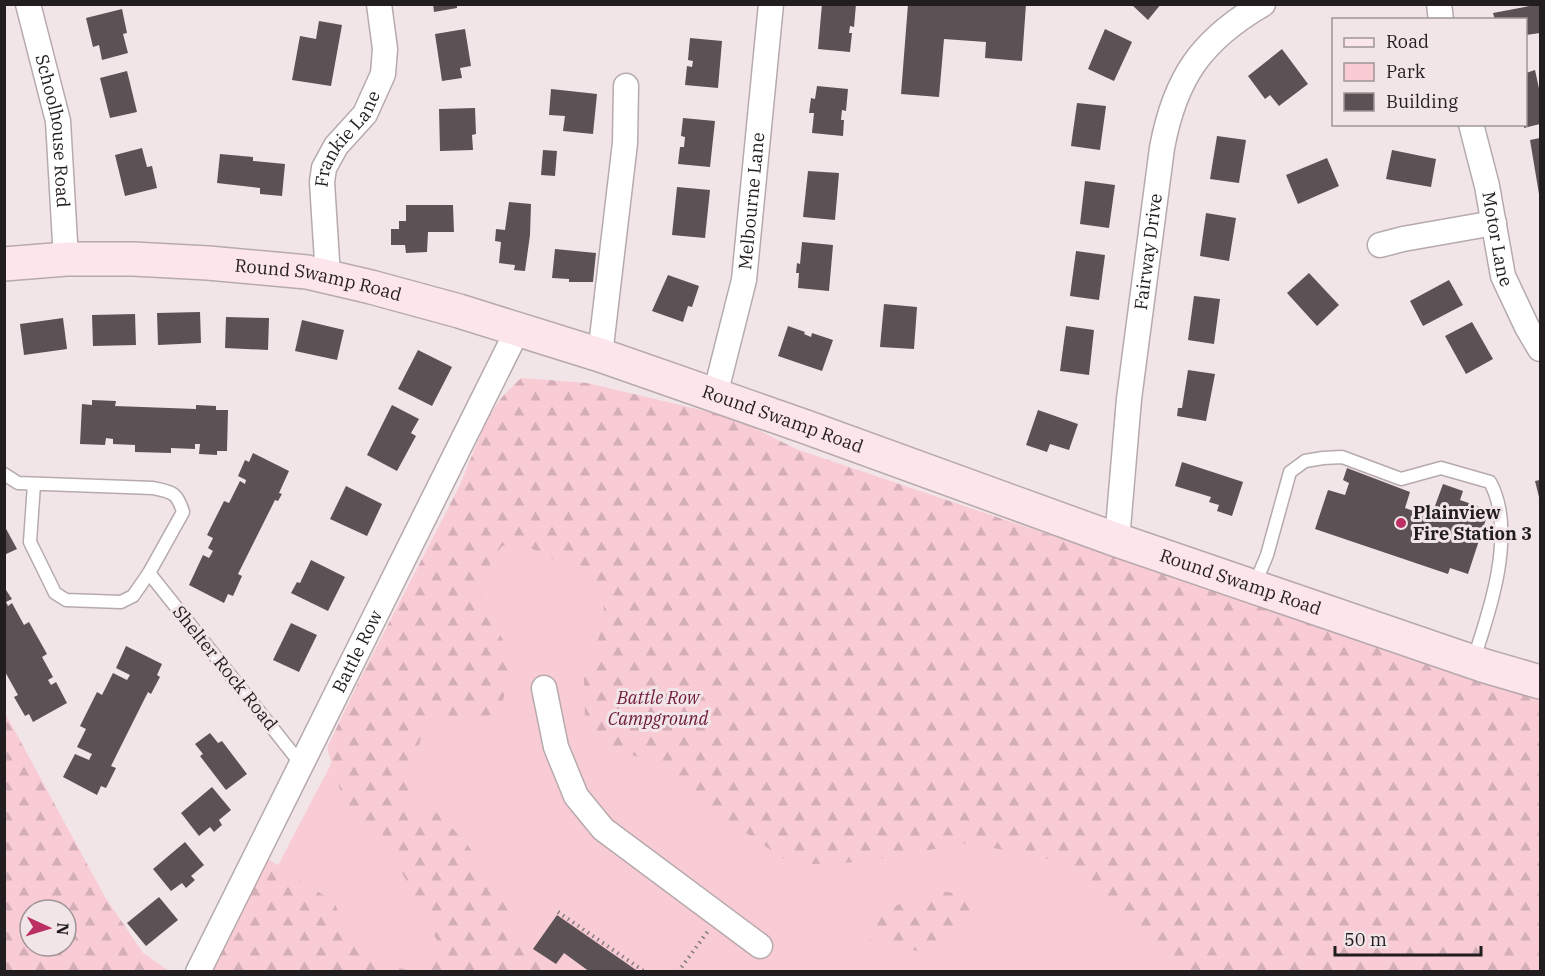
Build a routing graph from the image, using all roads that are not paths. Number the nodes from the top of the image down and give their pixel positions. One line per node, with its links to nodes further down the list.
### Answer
1 (28, 4): 9 (street, Schoolhouse Road)
2 (379, 4): 11 (street, Frankie Lane)
3 (771, 4): 16 (street, Melbourne Lane)
4 (1263, 4): 19 (street, Fairway Drive)
5 (626, 86): 15 (street)
6 (1472, 126): 7 (street, Motor Lane)
7 (1494, 224): 8 (street); 12 (street, Motor Lane)
8 (1380, 245)
9 (66, 260): 10 (main road, Round Swamp Road); 11 (main road, Round Swamp Road)
10 (4, 264)
11 (328, 277): 13 (main road, Round Swamp Road)
12 (1534, 324): 14 (street, Motor Lane)
13 (517, 331): 15 (main road, Round Swamp Road); 25 (street, Battle Row)
14 (1540, 349)
15 (600, 356): 16 (main road, Round Swamp Road)
16 (715, 395): 19 (main road, Round Swamp Road)
17 (4, 474): 18 (lane)
18 (34, 484): 20 (lane); 20 (lane)
19 (1117, 540): 21 (main road, Round Swamp Road)
20 (148, 573): 25 (lane, Shelter Rock Road)
21 (1254, 587): 22 (main road, Round Swamp Road); 22 (lane)
22 (1473, 662): 23 (main road, Round Swamp Road)
23 (1540, 682)
24 (544, 688): 26 (street)
25 (300, 764): 27 (street, Battle Row)
26 (760, 946)
27 (198, 972)

